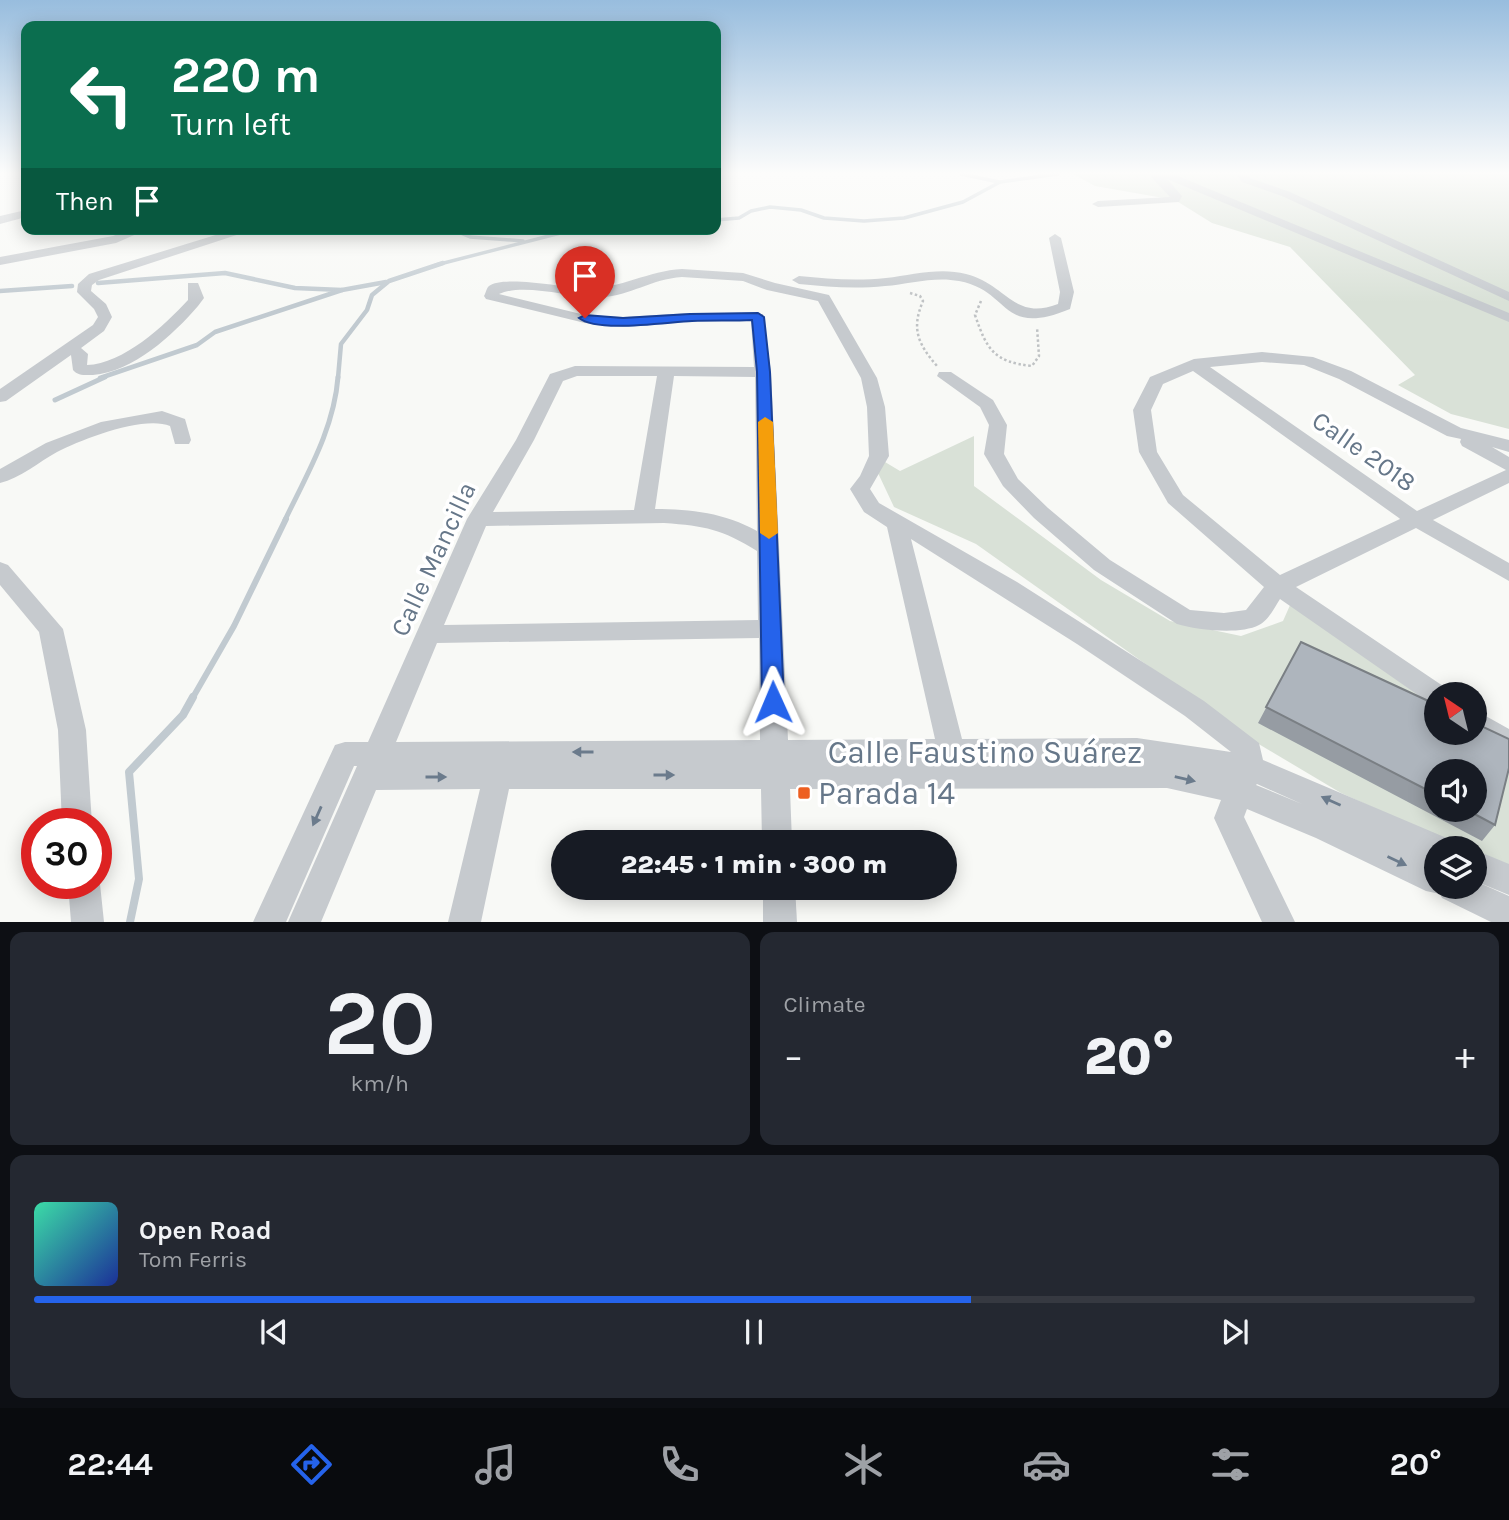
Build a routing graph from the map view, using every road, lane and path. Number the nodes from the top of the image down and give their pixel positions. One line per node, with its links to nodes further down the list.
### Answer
1 (1267, 217): 13 (street)
2 (1336, 217): 11 (street)
3 (126, 235): 6 (street)
4 (230, 235): 14 (street)
5 (1055, 238): 12 (street)
6 (0, 261)
7 (752, 279): 12 (street); 17 (street); 29 (street)
8 (193, 286): 14 (street)
9 (907, 292): 18 (path)
10 (977, 294): 12 (path)
11 (1509, 297)
12 (1044, 316)
13 (1509, 317)
14 (70, 348): 19 (street)
15 (1194, 363): 20 (street); 28 (street, Calle 2018); 33 (street)
16 (666, 372): 17 (street); 26 (street); 27 (street, Calle Mancilla)
17 (764, 372): 30 (street)
18 (945, 376): 33 (street)
19 (0, 397)
20 (1454, 432): 22 (street); 23 (street)
21 (182, 440): 25 (street)
22 (1509, 446)
23 (1509, 465)
24 (1509, 475): 28 (street)
25 (0, 477)
26 (643, 517): 27 (street); 30 (street)
27 (478, 519): 35 (street, Calle Mancilla)
28 (1417, 520): 32 (street, Calle 2018); 33 (street)
29 (896, 522): 39 (street); 43 (street)
30 (769, 548): 34 (street)
31 (0, 570): 44 (street)
32 (1509, 573)
33 (1278, 586): 36 (street)
34 (771, 629): 35 (street); 40 (street)
35 (429, 634): 42 (street, Calle Mancilla)
36 (1424, 686)
37 (1488, 730): 38 (street)
38 (1509, 744)
39 (954, 762): 40 (street, Calle Faustino Suárez); 43 (street, Calle Faustino Suárez)
40 (774, 763): 41 (street, Calle Faustino Suárez); 45 (street)
41 (501, 764): 42 (street, Calle Faustino Suárez); 57 (street)
42 (373, 765): 55 (street, Calle Faustino Suárez, one-way to 55); 56 (street, Calle Mancilla)
43 (1243, 779): 46 (street, Calle Faustino Suárez, one-way to 43); 48 (street, Calle Faustino Suárez, one-way to 48); 59 (street)
44 (76, 808)
45 (777, 830)
46 (1424, 844)
47 (1487, 870): 49 (street)
48 (1424, 874)
49 (1509, 880)
50 (86, 899): 54 (street)
51 (1478, 899): 53 (street)
52 (779, 900): 58 (street)
53 (1509, 914)
54 (88, 922)
55 (269, 922)
56 (304, 922)
57 (464, 922)
58 (780, 922)
59 (1279, 922)

